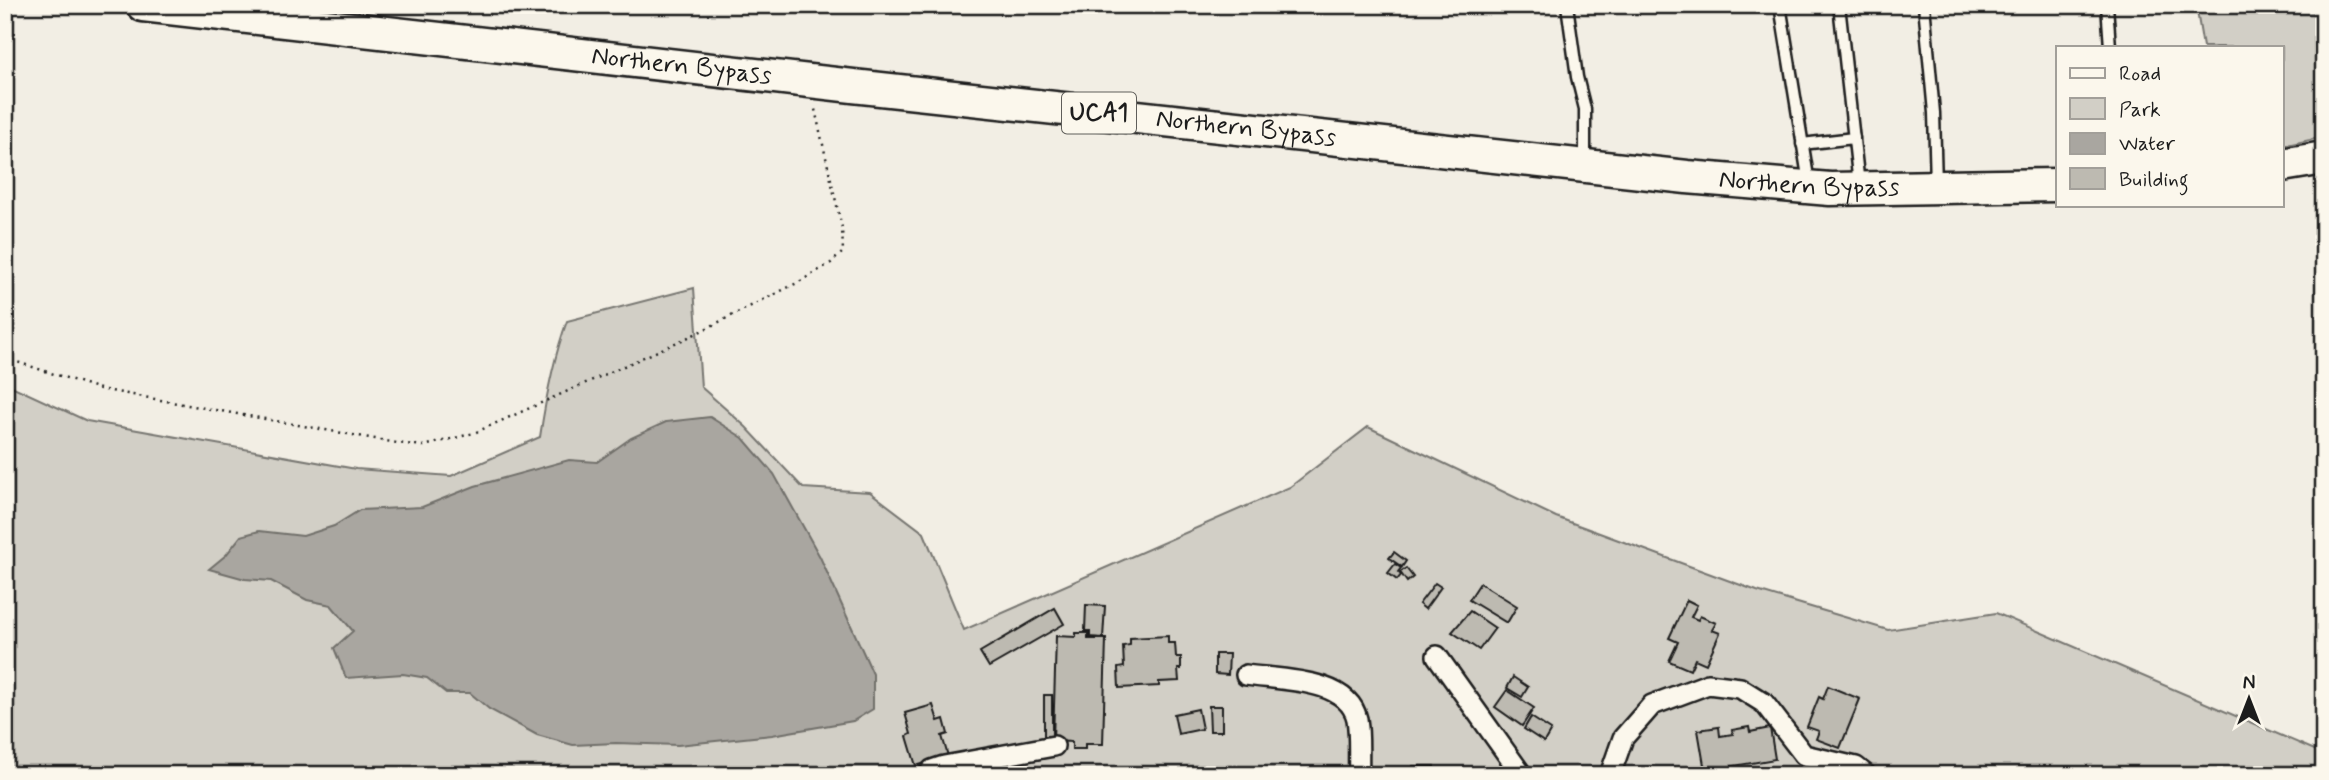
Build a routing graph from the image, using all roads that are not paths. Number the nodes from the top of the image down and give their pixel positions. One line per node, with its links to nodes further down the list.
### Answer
1 (143, 5): 12 (main road, Northern Bypass / UCA1)
2 (1567, 5): 12 (lane)
3 (1780, 5): 9 (lane)
4 (1839, 5): 8 (lane)
5 (1924, 5): 16 (lane)
6 (2107, 5): 7 (lane)
7 (2110, 46)
8 (1854, 138): 9 (lane); 15 (lane)
9 (1802, 144): 14 (lane)
10 (2324, 158): 11 (main road)
11 (2284, 165)
12 (1585, 166): 14 (main road, Northern Bypass / UCA1)
13 (2056, 185): 16 (main road, Northern Bypass / UCA1)
14 (1809, 187): 15 (main road, Northern Bypass / UCA1)
15 (1859, 189): 16 (main road, Northern Bypass / UCA1)
16 (1936, 189)
17 (1437, 656): 22 (street)
18 (1246, 675): 21 (street)
19 (1054, 746): 20 (street)
20 (928, 775)
21 (1359, 775)
22 (1522, 775)
23 (1610, 775): 24 (street)
24 (1866, 775)

